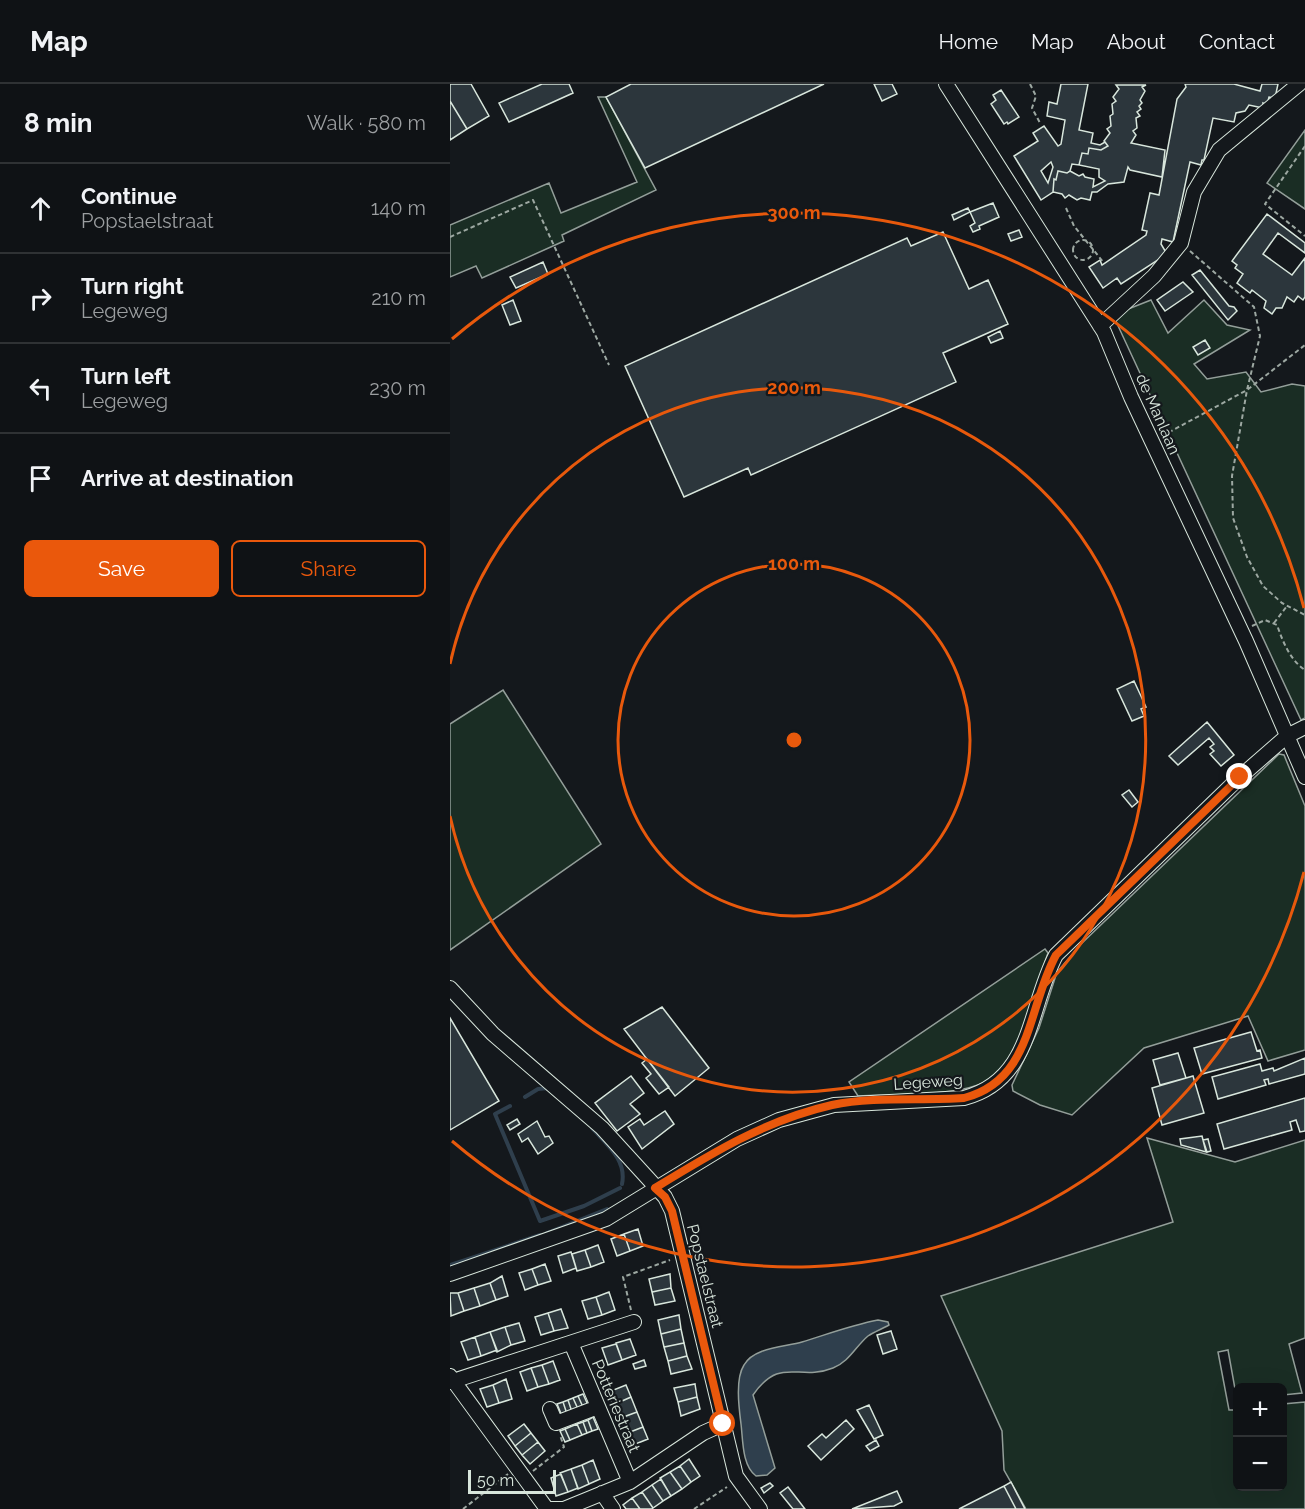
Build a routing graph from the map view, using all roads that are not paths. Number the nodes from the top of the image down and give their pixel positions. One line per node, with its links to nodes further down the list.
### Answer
1 (946, 84): 3 (street, de Manlaan)
2 (1299, 84): 3 (street)
3 (1100, 326): 5 (street, de Manlaan)
4 (1305, 727): 5 (street, Legeweg)
5 (1287, 736): 6 (street, de Manlaan); 8 (street, Legeweg)
6 (1305, 777)
7 (450, 988): 8 (street, Popstaelstraat)
8 (655, 1188): 9 (street, Legeweg); 15 (street, Popstaelstraat)
9 (450, 1274)
10 (634, 1322): 11 (street, Potteriestraat)
11 (572, 1342): 12 (street, Potteriestraat); 13 (street, Potteriestraat)
12 (451, 1379): 18 (street)
13 (598, 1407): 14 (street); 16 (street, Potteriestraat)
14 (550, 1409)
15 (723, 1424): 16 (street); 19 (street, Popstaelstraat)
16 (630, 1482): 17 (street)
17 (605, 1502): 18 (street)
18 (547, 1509)
19 (760, 1509)

